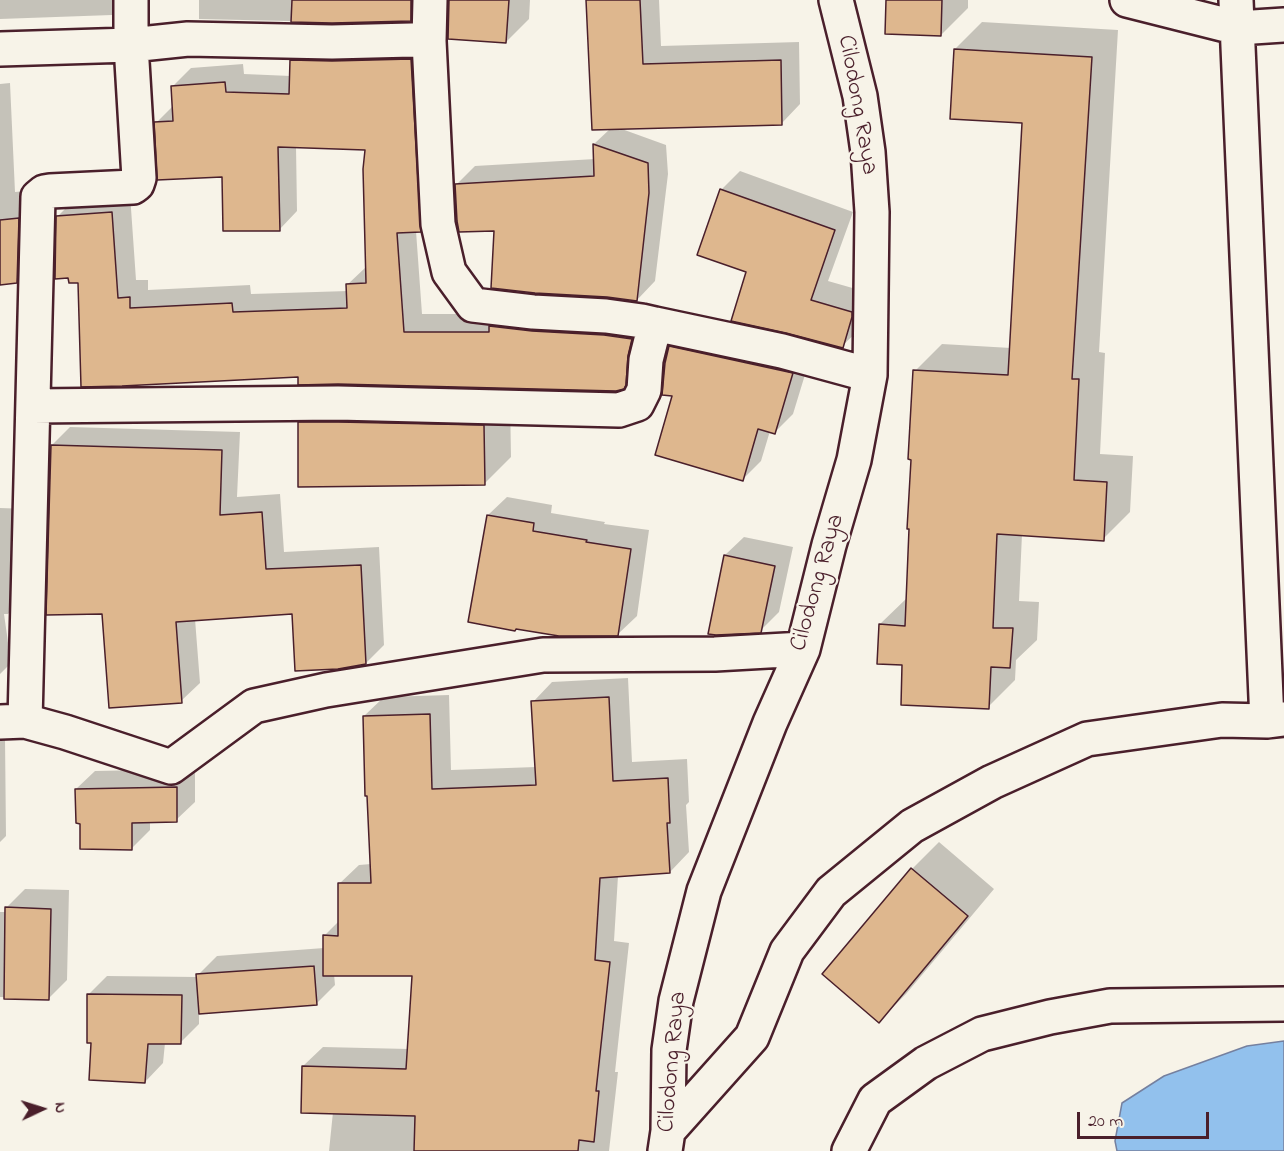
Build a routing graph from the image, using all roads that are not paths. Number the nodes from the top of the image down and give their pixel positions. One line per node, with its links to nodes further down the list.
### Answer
1 (131, 0): 8 (street)
2 (430, 0): 7 (street)
3 (837, 0): 11 (street, Cilodong Raya)
4 (1127, 0): 5 (street)
5 (1237, 14): 6 (street); 14 (street)
6 (1284, 25)
7 (429, 41): 8 (street); 10 (street)
8 (131, 45): 9 (street); 12 (street)
9 (0, 49)
10 (655, 324): 11 (street); 12 (street)
11 (870, 375): 13 (street, Cilodong Raya)
12 (33, 406): 15 (street)
13 (803, 649): 15 (street); 17 (street, Cilodong Raya)
14 (1276, 720): 17 (street)
15 (12, 722)
16 (1284, 1004): 18 (street)
17 (667, 1141)
18 (849, 1151)

